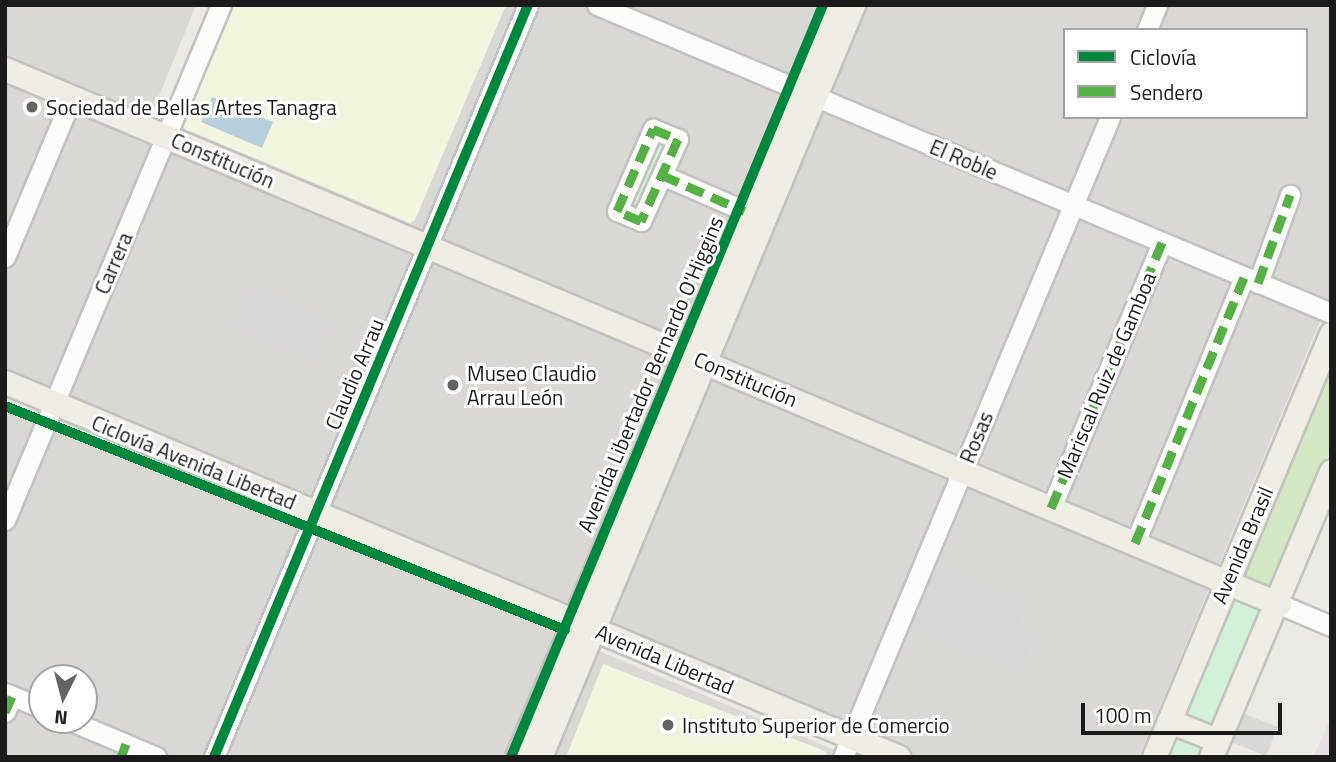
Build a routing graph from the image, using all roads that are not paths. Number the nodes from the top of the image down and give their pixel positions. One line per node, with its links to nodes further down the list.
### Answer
1 (220, 5): 12 (street, Carrera)
2 (528, 5): 18 (street, Claudio Arrau)
3 (597, 5): 9 (street, El Roble)
4 (833, 5): 9 (main road, Avenida Libertador Bernardo O'Higgins)
5 (853, 5): 9 (main road, Avenida Libertador Bernardo O'Higgins)
6 (1157, 5): 7 (street)
7 (1148, 28)
8 (5, 69): 10 (main road, Constitución)
9 (807, 93): 15 (street, El Roble); 16 (main road, Avenida Libertador Bernardo O'Higgins); 23 (main road, Avenida Libertador Bernardo O'Higgins)
10 (72, 97): 12 (main road, Constitución); 19 (street)
11 (1109, 119): 15 (street, Rosas)
12 (166, 136): 18 (main road, Constitución); 25 (street, Carrera)
13 (662, 175): 16 (street)
14 (1290, 195): 20 (street)
15 (1073, 205): 17 (street, El Roble); 26 (street, Rosas)
16 (747, 212): 23 (main road, Avenida Libertador Bernardo O'Higgins)
17 (1161, 242): 20 (street, El Roble); 28 (street, Mariscal Ruiz de Gamboa)
18 (428, 246): 23 (main road, Constitución); 29 (street, Claudio Arrau)
19 (5, 257)
20 (1251, 280): 21 (street, El Roble); 31 (street)
21 (1331, 313)
22 (1331, 334): 32 (main road, Avenida Brasil)
23 (696, 359): 26 (main road, Constitución); 34 (main road, Avenida Libertador Bernardo O'Higgins)
24 (5, 382): 25 (main road, Avenida Libertad)
25 (55, 403): 29 (main road, Avenida Libertad); 30 (street, Carrera)
26 (962, 470): 28 (main road, Constitución); 40 (street, Rosas)
27 (1331, 471): 33 (main road)
28 (1051, 508): 31 (main road, Constitución)
29 (316, 512): 34 (main road, Avenida Libertad); 44 (street, Claudio Arrau)
30 (5, 520)
31 (1135, 543): 32 (main road, Constitución)
32 (1227, 582): 33 (main road, Constitución); 38 (main road, Avenida Brasil)
33 (1279, 604): 35 (street, Constitución); 41 (main road)
34 (584, 625): 40 (main road, Avenida Libertad); 45 (main road, Avenida Libertador Bernardo O'Higgins); 46 (main road, Avenida Libertador Bernardo O'Higgins)
35 (1331, 626)
36 (8, 700): 37 (street)
37 (28, 705)
38 (1169, 721): 41 (main road); 48 (main road, Avenida Brasil)
39 (95, 734): 42 (street)
40 (847, 747): 47 (main road, Avenida Libertad)
41 (1214, 748)
42 (124, 750): 43 (street)
43 (156, 757)
44 (214, 757)
45 (517, 757)
46 (541, 757)
47 (899, 757)
48 (1154, 757)

